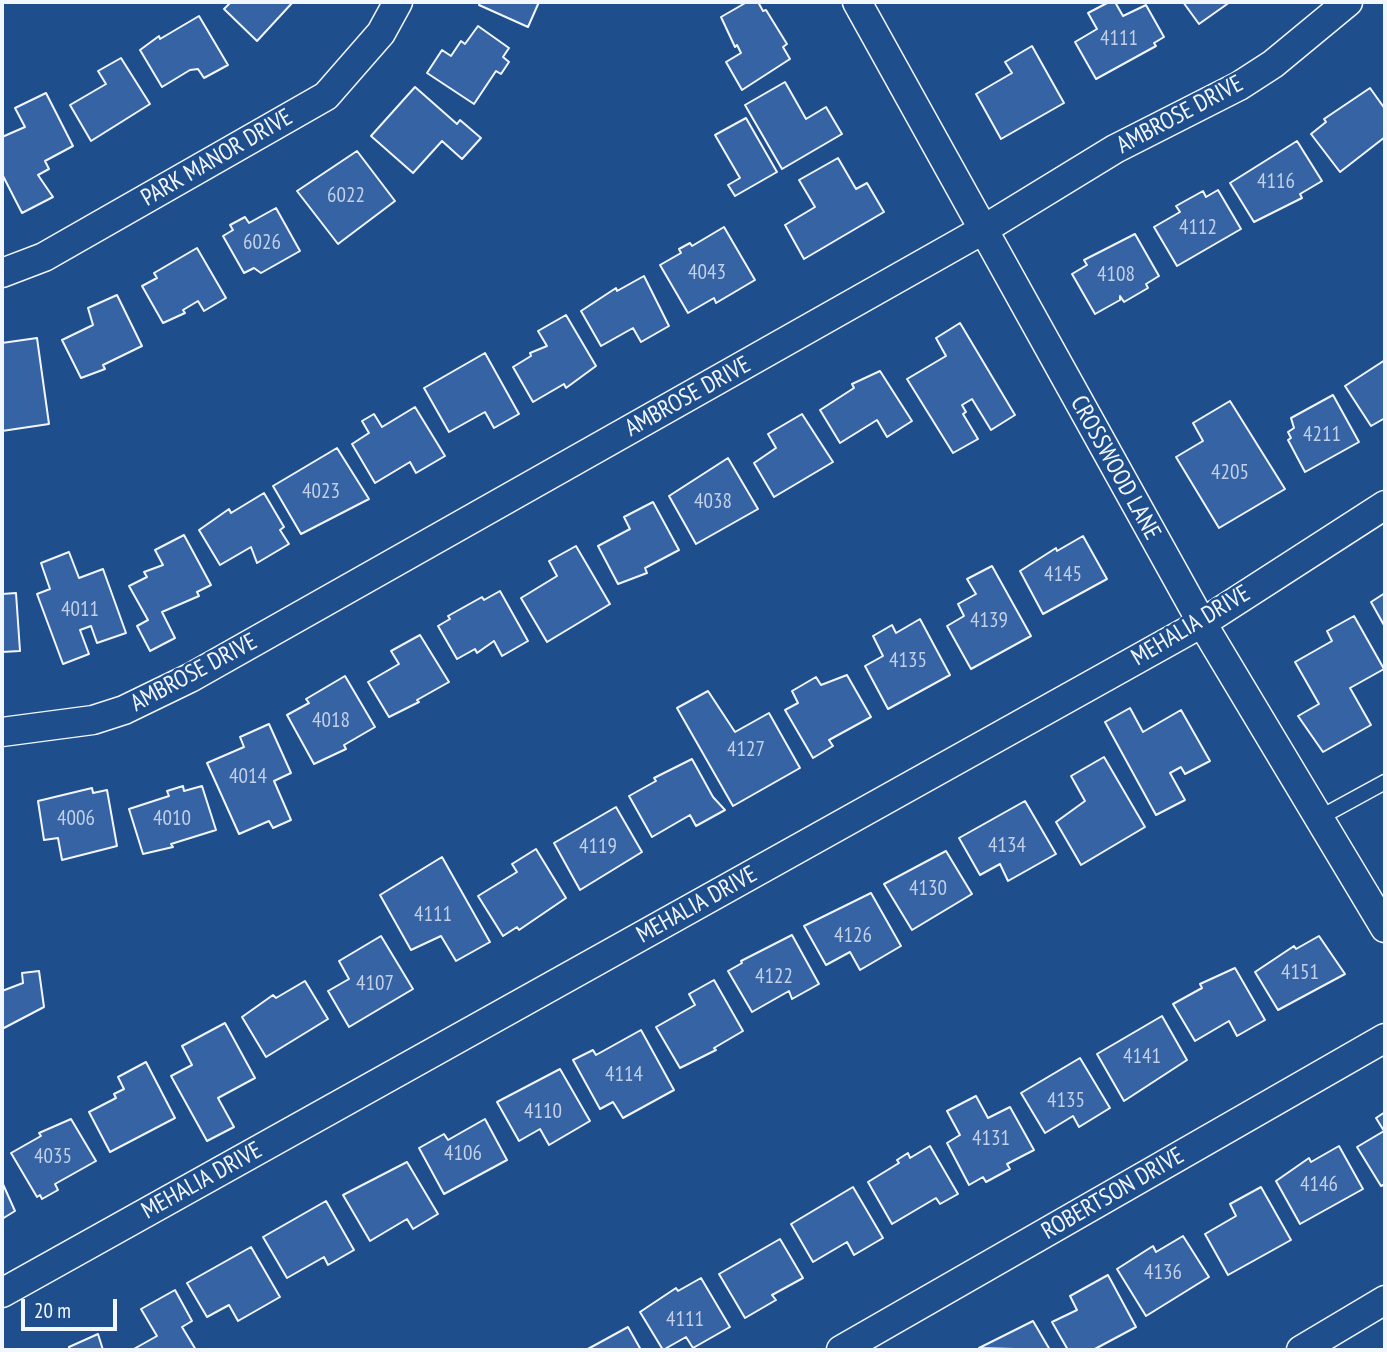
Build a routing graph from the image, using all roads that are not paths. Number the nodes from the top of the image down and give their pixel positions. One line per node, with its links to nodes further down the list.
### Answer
1 (398, 2): 5 (street, PARK MANOR DRIVE)
2 (857, 2): 4 (street, CROSSWOOD LANE)
3 (1348, 2): 4 (street, AMBROSE DRIVE)
4 (981, 231): 7 (street, CROSSWOOD LANE); 8 (street, AMBROSE DRIVE)
5 (2, 273)
6 (1385, 505): 7 (street, MEHALIA DRIVE)
7 (1202, 622): 10 (street, CROSSWOOD LANE); 13 (street, MEHALIA DRIVE)
8 (2, 732)
9 (1385, 782): 10 (lane)
10 (1319, 818): 11 (street, CROSSWOOD LANE)
11 (1385, 928)
12 (1385, 1038): 15 (street, ROBERTSON DRIVE)
13 (2, 1293)
14 (1385, 1300): 16 (street)
15 (841, 1350)
16 (1301, 1350)

